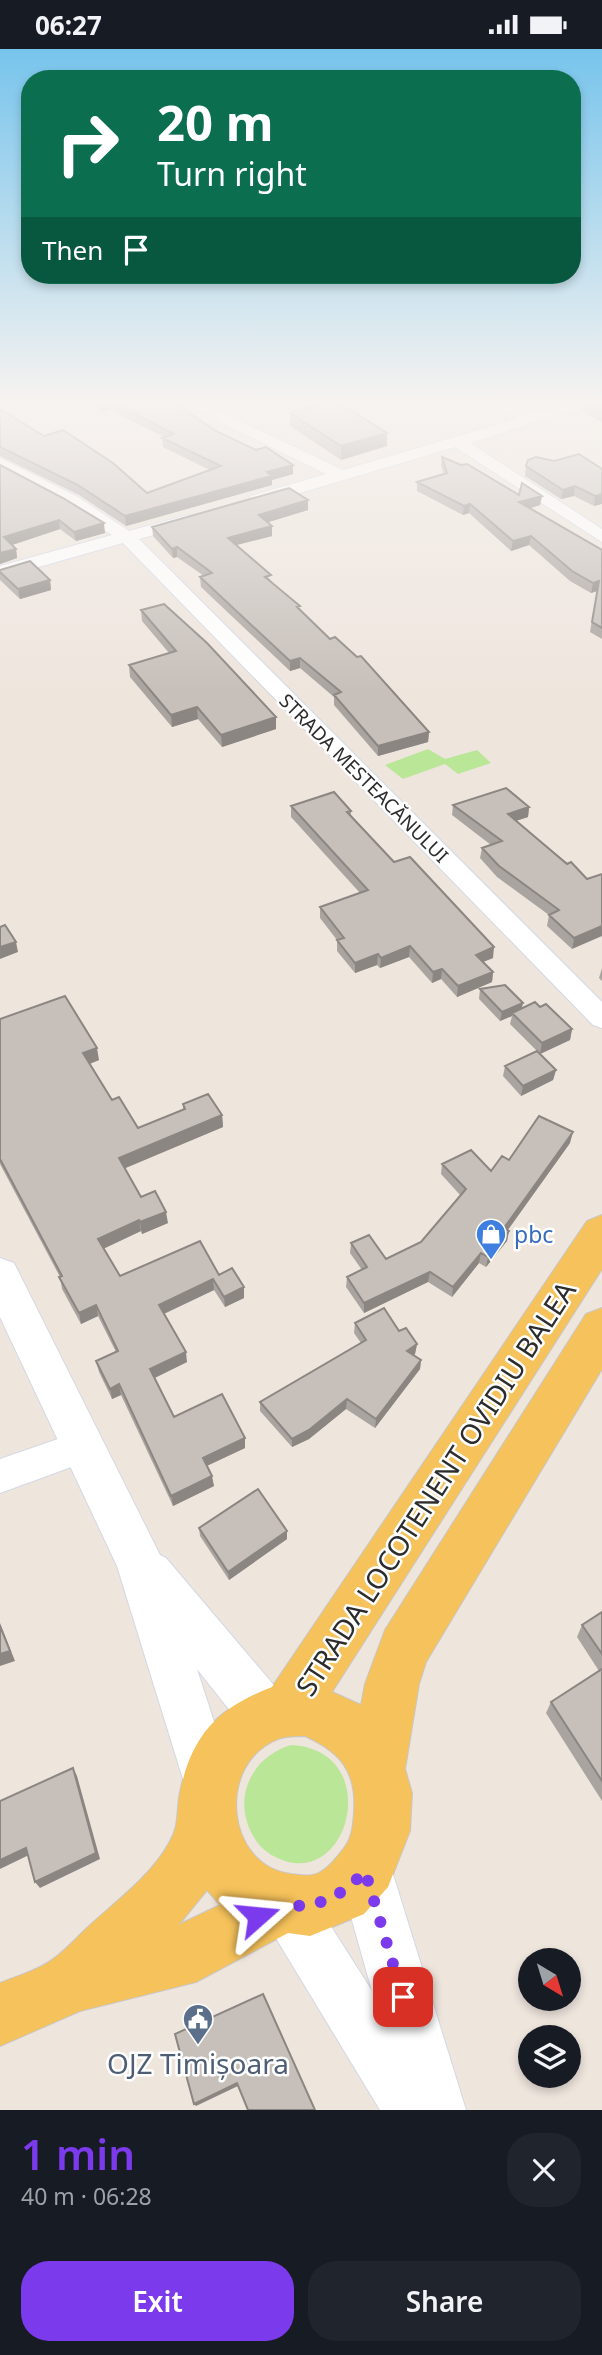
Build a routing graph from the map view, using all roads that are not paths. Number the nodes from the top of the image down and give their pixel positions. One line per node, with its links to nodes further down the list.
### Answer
1 (69, 499): 6 (street, STRADA MESTEACĂNULUI)
2 (261, 499): 4 (street)
3 (545, 499): 7 (street)
4 (241, 505)
5 (203, 516): 6 (street)
6 (127, 537): 8 (street); 9 (street, STRADA MESTEACĂNULUI)
7 (602, 537)
8 (0, 572)
9 (602, 1018)
10 (602, 1233): 16 (main road, STRADA LOCOTENENT OVIDIU BALEA)
11 (0, 1275): 13 (street)
12 (602, 1328): 17 (main road)
13 (84, 1446): 14 (street); 15 (street)
14 (0, 1476)
15 (139, 1560): 16 (street); 18 (street)
16 (278, 1711): 17 (main road); 18 (main road)
17 (378, 1766): 19 (main road)
18 (209, 1805): 20 (main road); 21 (main road)
19 (365, 1871): 20 (main road); 24 (street)
20 (283, 1905): 21 (main road); 23 (street)
21 (76, 1981): 22 (main road)
22 (0, 2015)
23 (414, 2110)
24 (436, 2110)

